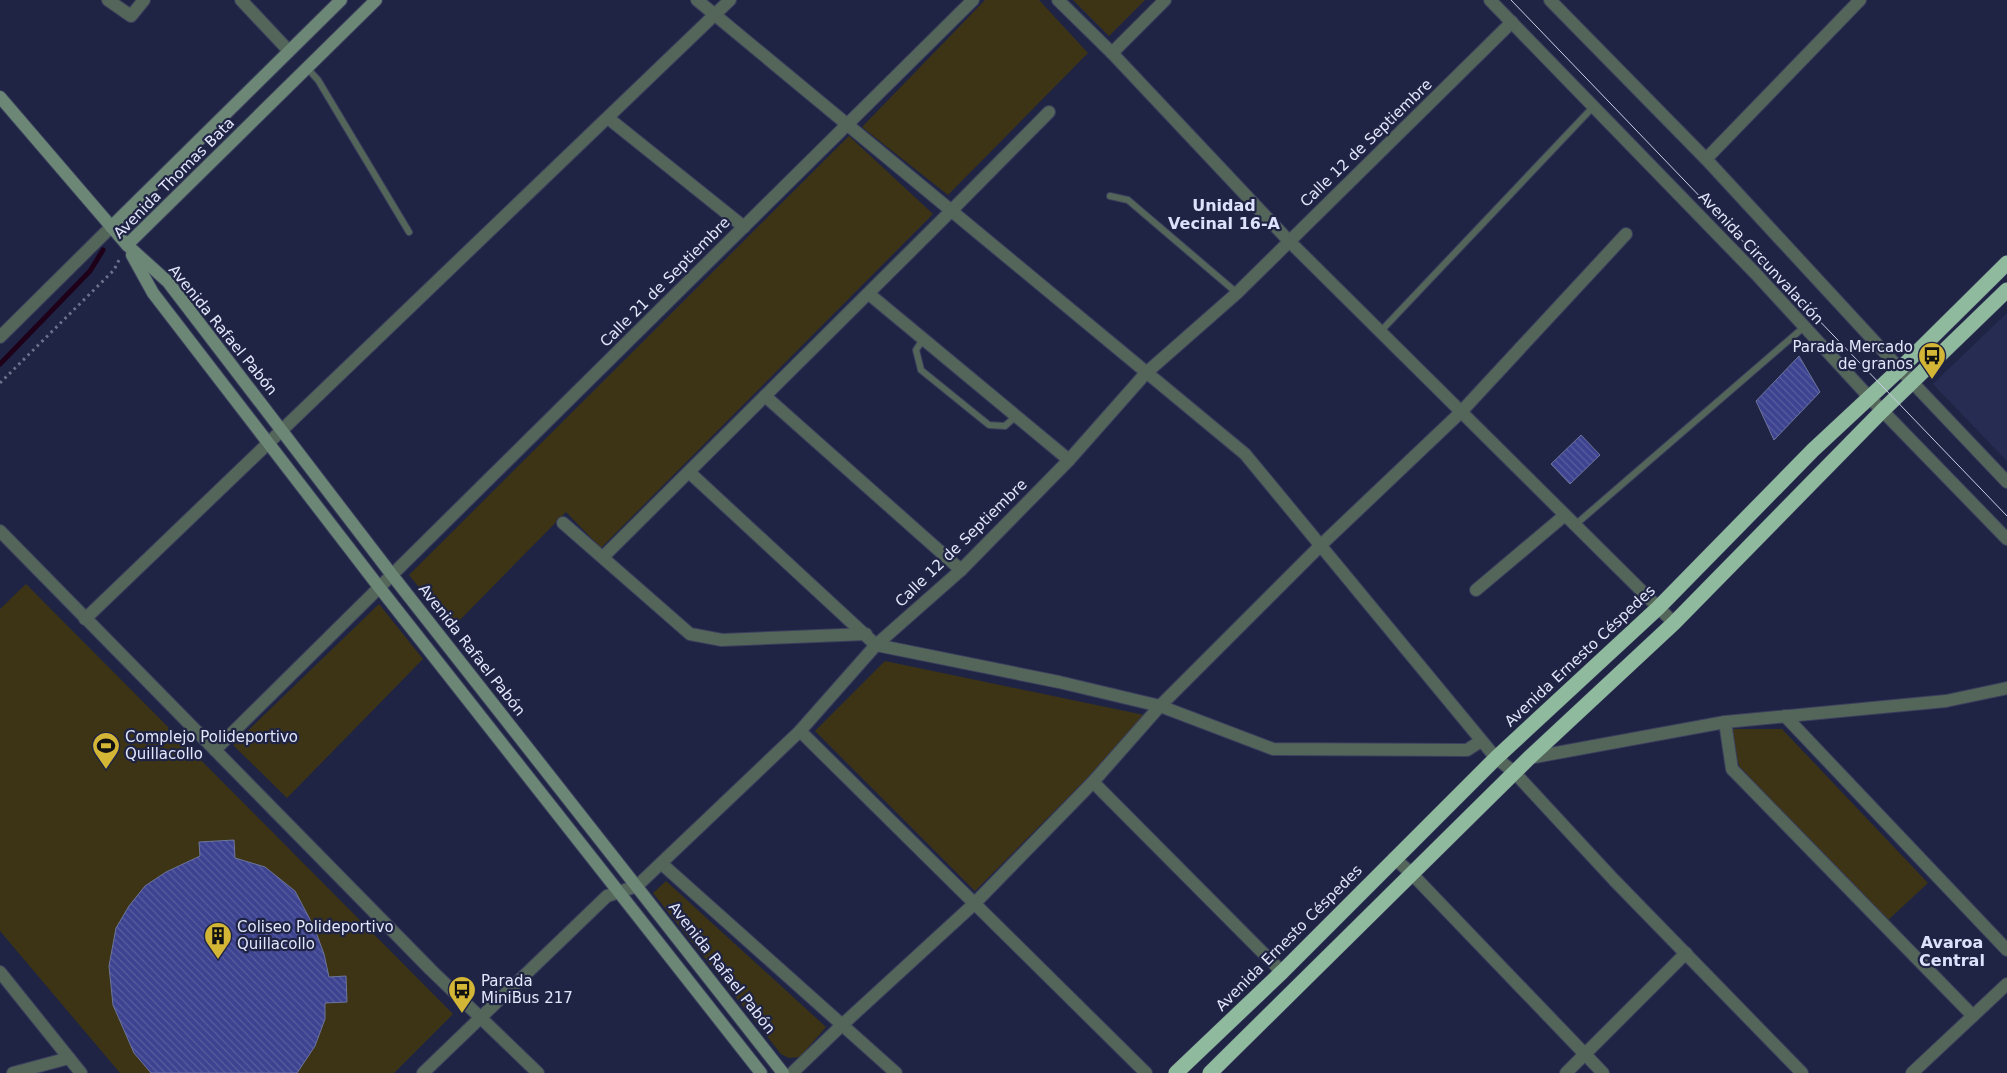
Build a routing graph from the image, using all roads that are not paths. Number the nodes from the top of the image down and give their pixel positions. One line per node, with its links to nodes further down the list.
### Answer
1 (108, 0): 2 (street)
2 (144, 0)
3 (241, 0): 16 (street)
4 (341, 0): 16 (main road, Avenida Thomas Bata)
5 (376, 0): 18 (main road, Avenida Thomas Bata)
6 (697, 0): 14 (street)
7 (730, 0): 14 (street)
8 (973, 0): 23 (street, Calle 21 de Septiembre)
9 (1058, 0): 17 (street)
10 (1165, 0): 17 (street)
11 (1490, 0): 15 (street, Avenida Circunvalación)
12 (1550, 0): 24 (street, Avenida Circunvalación)
13 (1860, 0): 24 (street)
14 (715, 15): 22 (street); 23 (street)
15 (1512, 22): 20 (street, Avenida Circunvalación); 31 (street, Calle 12 de Septiembre)
16 (289, 51): 27 (main road, Avenida Thomas Bata)
17 (1112, 53): 31 (street)
18 (307, 68): 29 (lane); 32 (main road, Avenida Thomas Bata)
19 (0, 97): 27 (main road)
20 (1594, 106): 37 (street, Avenida Circunvalación); 38 (lane)
21 (1049, 112): 26 (street)
22 (608, 118): 28 (street); 49 (street)
23 (848, 125): 26 (street); 28 (street, Calle 21 de Septiembre)
24 (1706, 159): 41 (street, Avenida Circunvalación)
25 (1110, 196): 35 (lane)
26 (951, 212): 36 (street); 42 (street)
27 (111, 227): 32 (main road); 39 (street, Avenida Thomas Bata)
28 (744, 227): 62 (street, Calle 21 de Septiembre)
29 (409, 232)
30 (1626, 234): 47 (street)
31 (1288, 242): 35 (street, Calle 12 de Septiembre); 38 (street)
32 (127, 245): 49 (main road, Avenida Rafael Pabón); 50 (main road, Avenida Rafael Pabón)
33 (2007, 263): 41 (highway, Avenida Ernesto Céspedes)
34 (2007, 290): 43 (highway)
35 (1237, 292): 42 (street, Calle 12 de Septiembre)
36 (868, 294): 40 (street); 44 (street)
37 (1804, 327): 45 (street, Avenida Circunvalación); 56 (lane)
38 (1380, 332): 47 (street)
39 (0, 337)
40 (923, 339): 48 (street); 48 (lane)
41 (1900, 369): 43 (street, Avenida Circunvalación); 45 (highway, Avenida Ernesto Céspedes)
42 (1146, 373): 51 (street, Calle 12 de Septiembre); 59 (street)
43 (1912, 382): 46 (highway); 53 (street, Avenida Circunvalación)
44 (765, 396): 52 (street); 61 (street)
45 (1869, 397): 46 (street, Avenida Circunvalación); 65 (highway, Avenida Ernesto Céspedes)
46 (1882, 411): 58 (street, Avenida Circunvalación); 67 (highway)
47 (1461, 412): 54 (street); 59 (street)
48 (1016, 416): 51 (street)
49 (282, 431): 50 (street); 62 (main road, Avenida Rafael Pabón)
50 (270, 442): 63 (main road, Avenida Rafael Pabón); 66 (street)
51 (1069, 460): 61 (street, Calle 12 de Septiembre)
52 (689, 472): 60 (street); 68 (street)
53 (2007, 482)
54 (1565, 515): 56 (street); 64 (street)
55 (563, 522): 60 (street)
56 (1575, 525): 65 (street)
57 (0, 531): 66 (street)
58 (2007, 539)
59 (1321, 545): 71 (street); 75 (street)
60 (603, 557): 68 (street)
61 (961, 570): 69 (street, Calle 12 de Septiembre)
62 (392, 575): 63 (street, Calle 21 de Septiembre); 84 (main road, Avenida Rafael Pabón)
63 (379, 587): 76 (street, Calle 21 de Septiembre); 85 (main road, Avenida Rafael Pabón)
64 (1476, 590)
65 (1658, 608): 67 (street); 77 (highway, Avenida Ernesto Céspedes)
66 (85, 619): 76 (street)
67 (1674, 622): 78 (highway)
68 (866, 634): 69 (street)
69 (876, 645): 71 (street); 74 (street, Calle 12 de Septiembre)
70 (2007, 688): 72 (street)
71 (1160, 706): 75 (street); 80 (street)
72 (1784, 716): 73 (street); 87 (street)
73 (1725, 722): 78 (street); 92 (street)
74 (800, 730): 82 (street, Calle 12 de Septiembre); 86 (street)
75 (1481, 741): 77 (street)
76 (215, 750): 93 (street)
77 (1496, 758): 79 (street); 81 (highway, Avenida Ernesto Céspedes)
78 (1529, 758): 79 (highway)
79 (1514, 772): 83 (highway); 88 (street)
80 (1093, 782): 86 (street); 90 (street)
81 (1394, 858): 83 (street); 90 (highway, Avenida Ernesto Céspedes)
82 (662, 864): 84 (street, Calle 12 de Septiembre); 94 (street)
83 (1411, 873): 95 (street); 107 (highway)
84 (637, 886): 85 (street, Calle 12 de Septiembre); 102 (main road, Avenida Rafael Pabón)
85 (620, 892): 93 (street, Calle 12 de Septiembre); 101 (main road, Avenida Rafael Pabón)
86 (974, 904): 94 (street); 105 (street)
87 (2007, 950)
88 (1686, 953): 95 (street); 110 (street)
89 (0, 972): 96 (street)
90 (1282, 972): 106 (highway, Avenida Ernesto Céspedes)
91 (2007, 984): 92 (street)
92 (1973, 1016): 111 (street)
93 (481, 1017): 99 (street, Calle 12 de Septiembre); 100 (street)
94 (842, 1025): 103 (street); 104 (street)
95 (1585, 1055): 108 (street); 109 (street)
96 (69, 1058): 97 (street); 98 (street)
97 (13, 1073)
98 (81, 1073)
99 (423, 1073)
100 (538, 1073)
101 (761, 1073)
102 (783, 1073)
103 (792, 1073)
104 (896, 1073)
105 (1146, 1073)
106 (1176, 1073)
107 (1210, 1073)
108 (1566, 1073)
109 (1603, 1073)
110 (1802, 1073)
111 (1912, 1073)

